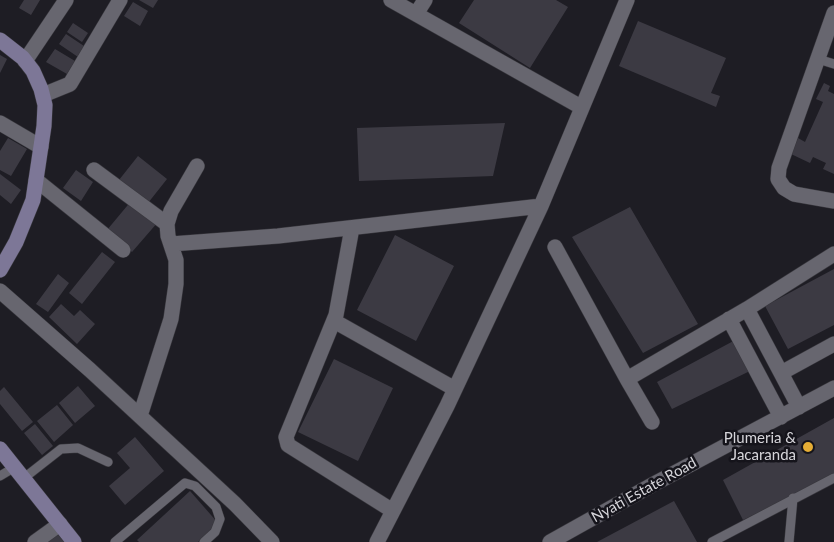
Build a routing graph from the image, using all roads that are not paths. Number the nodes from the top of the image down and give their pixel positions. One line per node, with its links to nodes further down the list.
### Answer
1 (66, 0): 10 (street)
2 (120, 0): 12 (street)
3 (391, 0): 7 (street)
4 (425, 0): 7 (street)
5 (627, 0): 13 (street)
6 (834, 13): 9 (street)
7 (416, 14): 13 (street)
8 (0, 40): 10 (main road)
9 (818, 59): 11 (lane); 19 (street)
10 (25, 61): 12 (main road)
11 (834, 64)
12 (43, 95): 15 (main road)
13 (581, 107): 20 (street)
14 (0, 123): 15 (street)
15 (41, 147): 18 (main road)
16 (197, 166): 21 (street)
17 (94, 170): 21 (street)
18 (36, 180): 25 (street); 27 (main road)
19 (834, 201)
20 (542, 206): 22 (street); 36 (street)
21 (167, 224): 23 (street)
22 (352, 228): 23 (street); 31 (street)
23 (171, 244): 38 (street)
24 (555, 247): 34 (street)
25 (123, 250)
26 (834, 254): 29 (street)
27 (0, 270)
28 (0, 291): 38 (street)
29 (747, 309): 30 (street); 33 (street)
30 (729, 319): 34 (street); 39 (street)
31 (334, 321): 36 (street); 47 (street)
32 (834, 344): 33 (street)
33 (781, 373): 37 (street)
34 (627, 379): 40 (street)
35 (834, 388): 37 (street, Nyati Estate Road)
36 (455, 389): 47 (street)
37 (799, 407): 39 (street, Nyati Estate Road)
38 (140, 416): 54 (street)
39 (781, 417): 49 (street, Nyati Estate Road)
40 (652, 422)
41 (0, 449): 43 (main road)
42 (108, 462): 43 (lane)
43 (19, 472): 44 (lane); 48 (main road)
44 (0, 476)
45 (833, 480): 46 (lane)
46 (793, 498): 57 (lane); 58 (lane)
47 (393, 511): 55 (street)
48 (60, 524): 51 (street); 52 (main road)
49 (566, 538): 56 (street, Nyati Estate Road)
50 (119, 541): 53 (lane)
51 (34, 542)
52 (74, 542)
53 (204, 542)
54 (272, 542)
55 (377, 542)
56 (550, 542)
57 (712, 542)
58 (789, 542)

